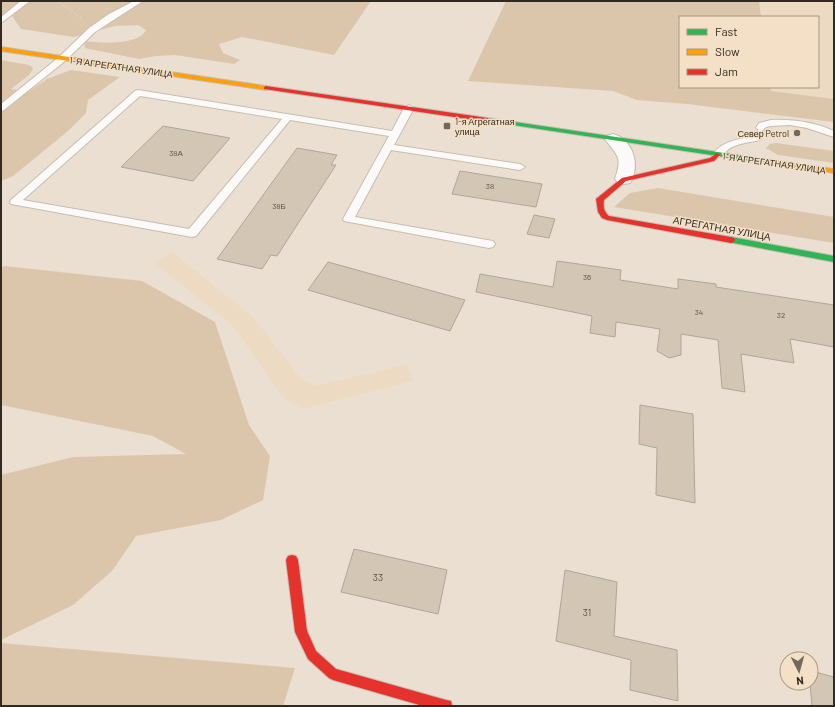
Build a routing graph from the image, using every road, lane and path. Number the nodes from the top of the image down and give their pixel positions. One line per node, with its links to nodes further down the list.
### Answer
1 (26, 1): 5 (lane)
2 (62, 1): 4 (path)
3 (139, 1): 6 (lane)
4 (58, 2): 6 (path)
5 (1, 21)
6 (92, 30): 8 (lane)
7 (1, 49): 8 (main road, 1-Я АГРЕГАТНАЯ УЛИЦА)
8 (62, 58): 9 (lane); 10 (main road, 1-Я АГРЕГАТНАЯ УЛИЦА)
9 (1, 108)
10 (409, 108): 12 (lane); 14 (main road, 1-Я АГРЕГАТНАЯ УЛИЦА)
11 (288, 117): 11 (lane); 12 (lane)
12 (394, 134): 15 (lane)
13 (834, 134): 16 (lane)
14 (613, 139): 16 (main road, 1-Я АГРЕГАТНАЯ УЛИЦА); 19 (street)
15 (388, 147): 17 (lane); 20 (lane)
16 (717, 155): 18 (main road, 1-Я АГРЕГАТНАЯ УЛИЦА); 19 (main road)
17 (520, 167)
18 (834, 172)
19 (624, 179): 21 (main road, АГРЕГАТНАЯ УЛИЦА)
20 (489, 244)
21 (834, 259)
22 (292, 560): 23 (main road)
23 (446, 706)

